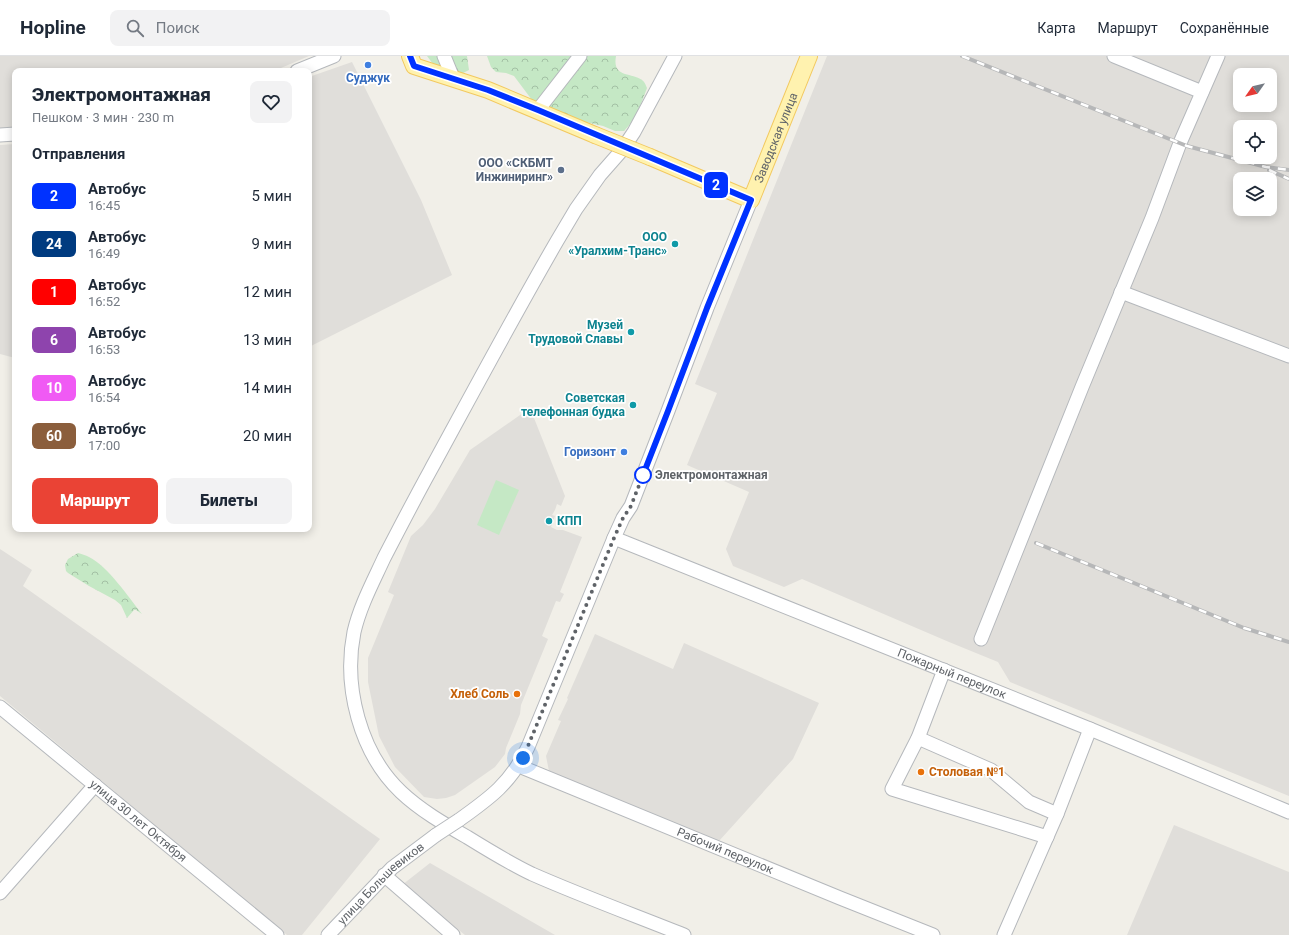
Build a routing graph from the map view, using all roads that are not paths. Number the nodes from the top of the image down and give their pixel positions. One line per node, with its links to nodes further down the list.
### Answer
1 (334, 56): 9 (street)
2 (410, 56): 10 (main road)
3 (444, 56): 10 (street)
4 (580, 56): 12 (street)
5 (675, 56): 35 (street)
6 (809, 56): 15 (main road, Заводская улица)
7 (1114, 56): 11 (street)
8 (1218, 56): 11 (street)
9 (304, 68)
10 (453, 78): 12 (main road)
11 (1202, 92): 16 (street)
12 (538, 110): 15 (main road, bridge)
13 (12, 134): 14 (street)
14 (0, 135)
15 (751, 200): 18 (street, Заводская улица)
16 (1121, 292): 17 (street); 19 (street)
17 (1289, 356)
18 (614, 538): 20 (street, Пожарный переулок); 24 (street, Заводская улица)
19 (980, 639)
20 (944, 670): 22 (street, Пожарный переулок); 23 (street)
21 (0, 707): 25 (street, улица 30 лет Октября)
22 (1090, 729): 26 (street, Пожарный переулок); 27 (street)
23 (918, 738): 27 (street); 29 (street)
24 (519, 766): 28 (street, Заводская улица); 36 (street, Рабочий переулок)
25 (95, 785): 31 (street); 32 (street, улица 30 лет Октября)
26 (1289, 812)
27 (1057, 814): 29 (street)
28 (459, 820): 30 (street, улица Большевиков, bridge)
29 (1047, 837): 37 (street)
30 (384, 875): 33 (street, улица Большевиков); 34 (street)
31 (0, 893)
32 (277, 935)
33 (328, 935)
34 (453, 935)
35 (684, 935)
36 (932, 935)
37 (1004, 935)

